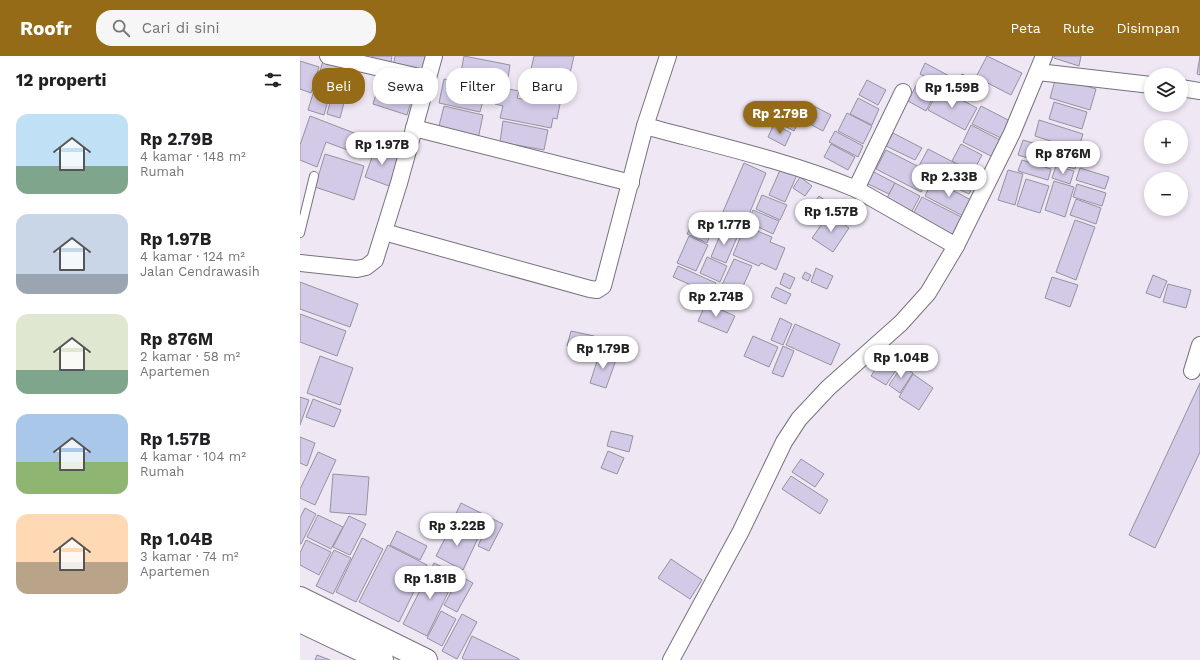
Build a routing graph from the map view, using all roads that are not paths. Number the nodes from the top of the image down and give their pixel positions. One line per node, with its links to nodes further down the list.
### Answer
1 (328, 56): 5 (street)
2 (434, 56): 6 (street)
3 (668, 56): 13 (street)
4 (1044, 56): 7 (street)
5 (380, 68)
6 (431, 68)
7 (1038, 72): 8 (street); 20 (street)
8 (1144, 84)
9 (1188, 89): 10 (street)
10 (1200, 91)
11 (903, 92): 17 (street)
12 (421, 104): 14 (street)
13 (645, 126): 16 (street); 17 (street)
14 (414, 128): 16 (street); 18 (street)
15 (314, 176): 19 (lane)
16 (631, 183): 18 (street)
17 (856, 189): 20 (street)
18 (384, 232): 21 (street)
19 (300, 233)
20 (956, 246): 28 (street)
21 (300, 263)
22 (1200, 345): 23 (street)
23 (1192, 371)
24 (300, 598): 27 (highway)
25 (300, 621): 26 (highway)
26 (382, 660)
27 (426, 660)
28 (671, 660)

